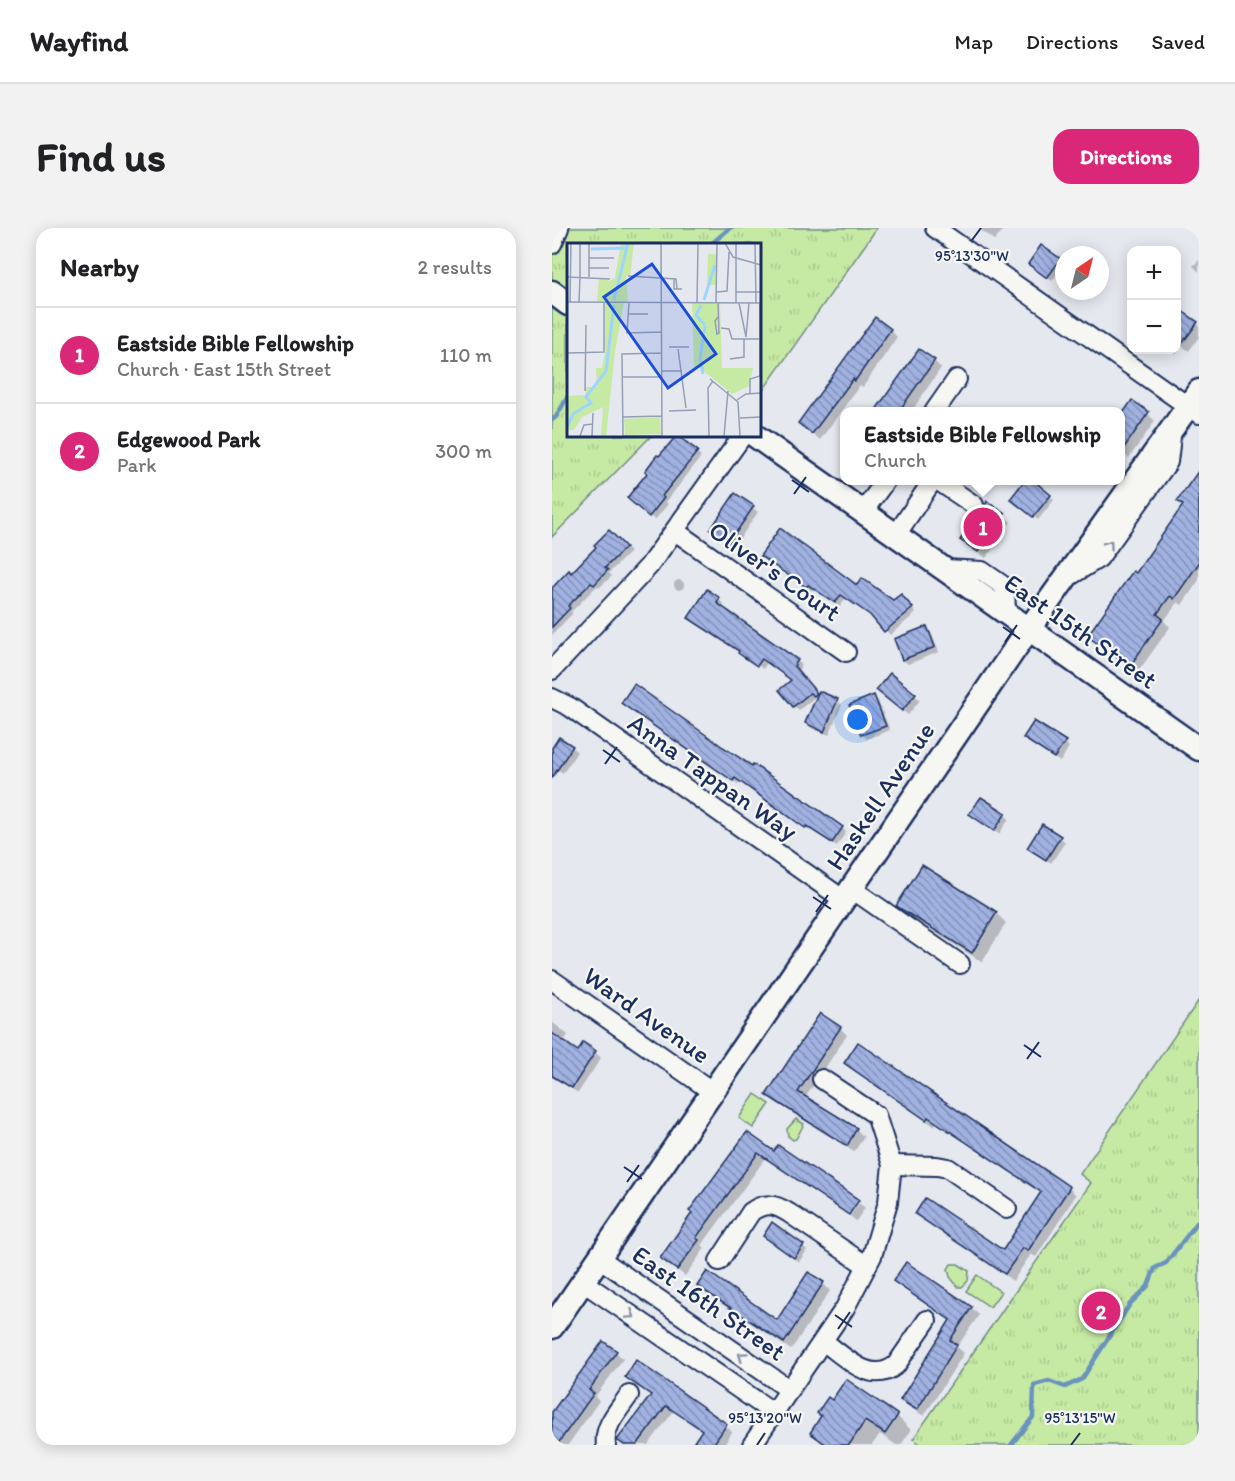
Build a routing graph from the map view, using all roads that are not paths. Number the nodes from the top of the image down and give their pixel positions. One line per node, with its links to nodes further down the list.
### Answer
1 (559, 228): 3 (street)
2 (935, 228): 7 (street)
3 (552, 244)
4 (552, 292): 5 (main road)
5 (567, 303)
6 (957, 379): 8 (street)
7 (1195, 403): 18 (main road, Haskell Avenue)
8 (937, 407)
9 (742, 436): 16 (street)
10 (755, 436): 15 (main road, East 15th Street)
11 (883, 485): 15 (street)
12 (931, 485): 17 (street)
13 (943, 485): 14 (street)
14 (974, 505)
15 (864, 512): 17 (main road, East 15th Street)
16 (675, 531): 19 (street, Oliver's Court); 20 (street)
17 (896, 535): 18 (main road, East 15th Street)
18 (1029, 629): 22 (main road, East 15th Street); 23 (main road, Haskell Avenue)
19 (846, 652)
20 (552, 670)
21 (552, 698): 23 (street, Anna Tappan Way)
22 (1199, 749)
23 (848, 894): 24 (street, Anna Tappan Way); 27 (main road, Haskell Avenue)
24 (960, 964)
25 (552, 980): 27 (street, Ward Avenue)
26 (822, 1079): 28 (street)
27 (713, 1092): 30 (main road, Haskell Avenue)
28 (892, 1165): 29 (street); 32 (street)
29 (1007, 1209)
30 (599, 1258): 33 (main road, Haskell Avenue); 38 (street, East 16th Street, one-way to 30)
31 (719, 1261): 32 (street)
32 (867, 1266): 37 (street)
33 (583, 1282): 34 (main road, Haskell Avenue); 40 (street, East 16th Street, one-way to 40)
34 (559, 1303): 36 (main road, Haskell Avenue)
35 (927, 1320): 37 (street)
36 (552, 1327)
37 (823, 1341): 38 (street)
38 (790, 1390): 40 (street)
39 (629, 1395): 42 (street)
40 (774, 1413): 41 (street)
41 (759, 1442)
42 (606, 1445)

